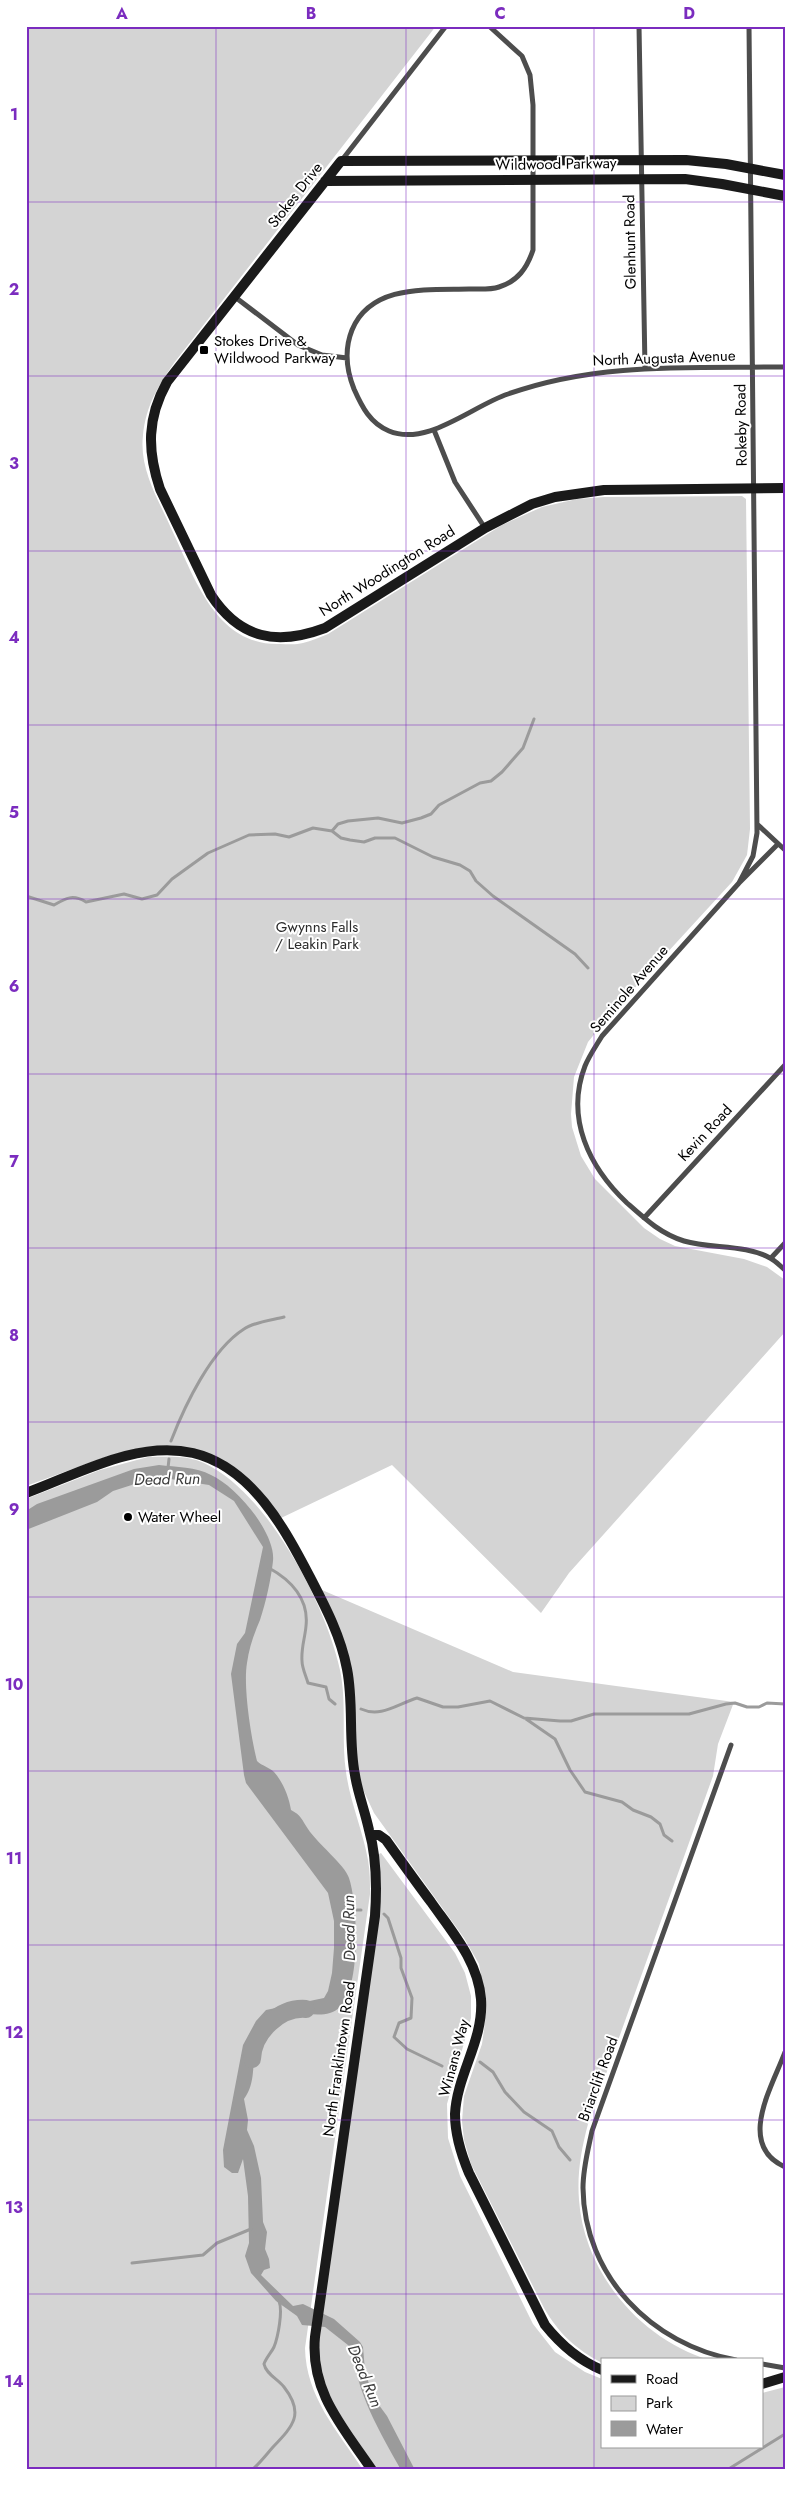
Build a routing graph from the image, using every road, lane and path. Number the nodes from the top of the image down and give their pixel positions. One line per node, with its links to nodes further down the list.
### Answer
1 (446, 26): 7 (street, Stokes Drive)
2 (489, 26): 6 (street)
3 (640, 26): 5 (street, Glenhunt Road)
4 (749, 26): 8 (street, Rokeby Road)
5 (641, 159): 6 (street, Wildwood Parkway); 8 (street, Wildwood Parkway); 10 (street, Glenhunt Road)
6 (533, 160): 7 (street, Wildwood Parkway); 11 (street)
7 (341, 161): 12 (street, Stokes Drive)
8 (751, 169): 9 (street, Wildwood Parkway); 13 (street, Rokeby Road)
9 (785, 175)
10 (642, 178): 11 (street, Wildwood Parkway); 13 (street, Wildwood Parkway); 19 (street, Glenhunt Road)
11 (533, 180): 12 (street, Wildwood Parkway); 16 (street)
12 (325, 182): 15 (street, Stokes Drive)
13 (751, 190): 14 (street, Wildwood Parkway); 18 (street, Rokeby Road)
14 (785, 196)
15 (235, 297): 16 (street); 20 (street, Stokes Drive)
16 (347, 358): 21 (street, North Augusta Avenue)
17 (785, 366): 18 (street, North Augusta Avenue)
18 (753, 367): 19 (street, North Augusta Avenue); 22 (street, Rokeby Road)
19 (644, 368): 21 (street, North Augusta Avenue)
20 (167, 382): 24 (street, North Woodington Road)
21 (434, 430): 24 (street)
22 (754, 488): 23 (street, North Woodington Road); 24 (street, North Woodington Road); 25 (street, Rokeby Road)
23 (785, 488)
24 (485, 528)
25 (757, 824): 26 (street); 28 (street, Rokeby Road)
26 (778, 844): 27 (street); 28 (street, Seminole Avenue)
27 (785, 850)
28 (739, 883): 30 (street, Seminole Avenue)
29 (785, 1065): 30 (street, Kevin Road)
30 (644, 1218): 32 (street, Seminole Avenue)
31 (785, 1242): 32 (street)
32 (771, 1258): 33 (street, Seminole Avenue)
33 (785, 1270)
34 (26, 1493): 36 (street, North Franklintown Road)
35 (731, 1746): 39 (street, Briarclift Road)
36 (371, 1838): 42 (street, Winans Way); 45 (street, North Franklintown Road)
37 (785, 2052): 38 (street)
38 (785, 2167)
39 (727, 2358)
40 (764, 2364): 41 (street)
41 (785, 2368)
42 (601, 2370)
43 (785, 2376): 44 (street)
44 (764, 2383)
45 (372, 2470)

